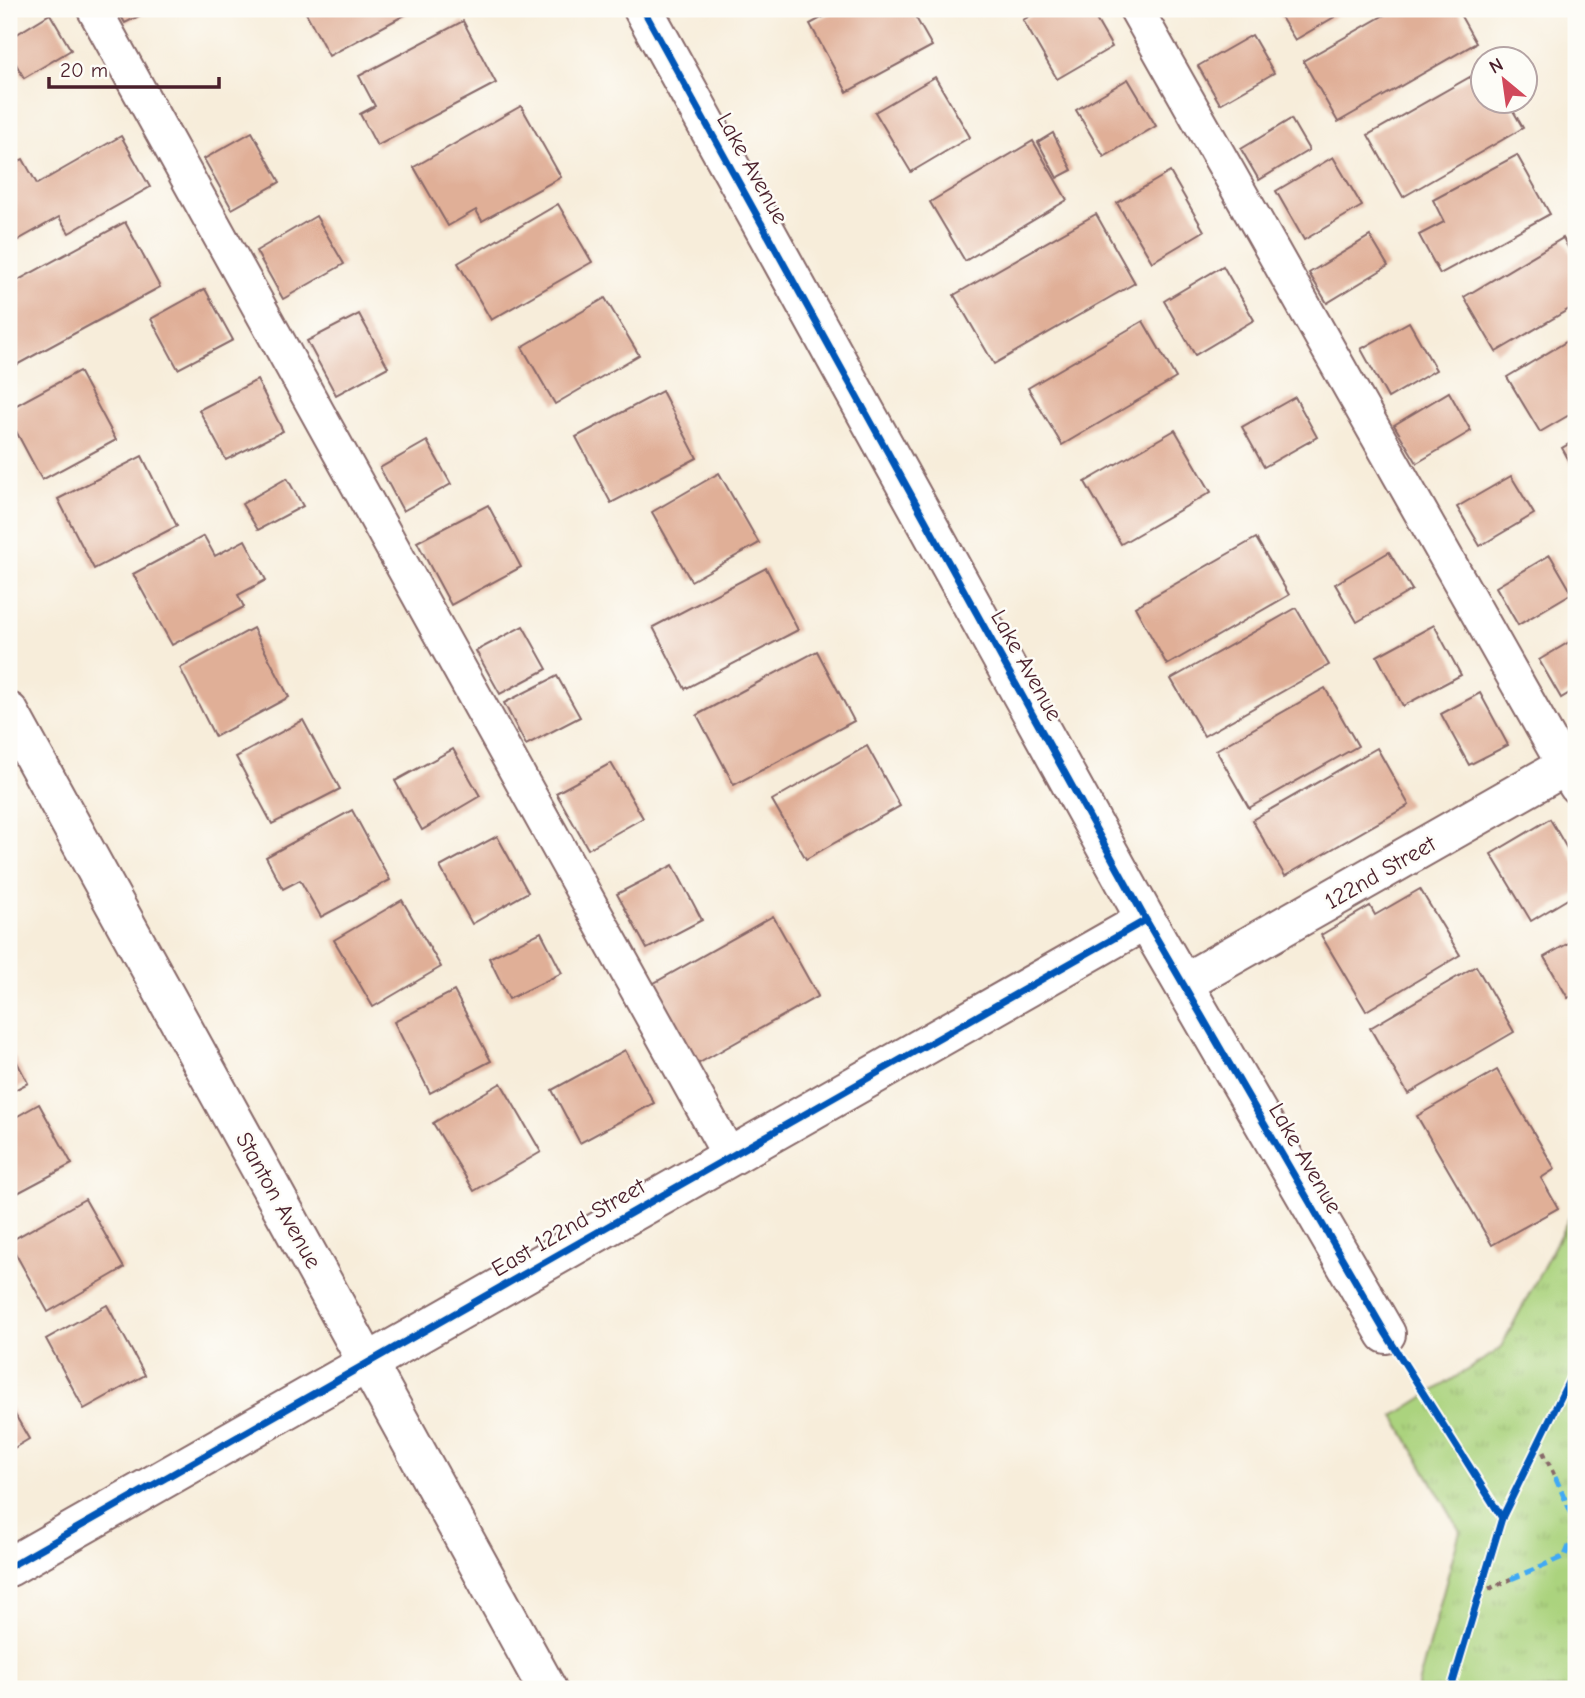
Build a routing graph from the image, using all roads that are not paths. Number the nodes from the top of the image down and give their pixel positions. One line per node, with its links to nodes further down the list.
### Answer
1 (94, 9): 8 (lane)
2 (643, 9): 6 (street, Lake Avenue)
3 (1136, 9): 5 (lane)
4 (9, 712): 10 (street, Stanton Avenue)
5 (1572, 771): 7 (street, 122nd Street)
6 (1146, 920): 7 (street, Lake Avenue); 8 (street, East 122nd Street)
7 (1184, 983): 9 (street, Lake Avenue)
8 (730, 1157): 10 (street, East 122nd Street)
9 (1386, 1334)
10 (369, 1363): 11 (street, East 122nd Street); 12 (street, Stanton Avenue)
11 (9, 1567)
12 (547, 1689)

